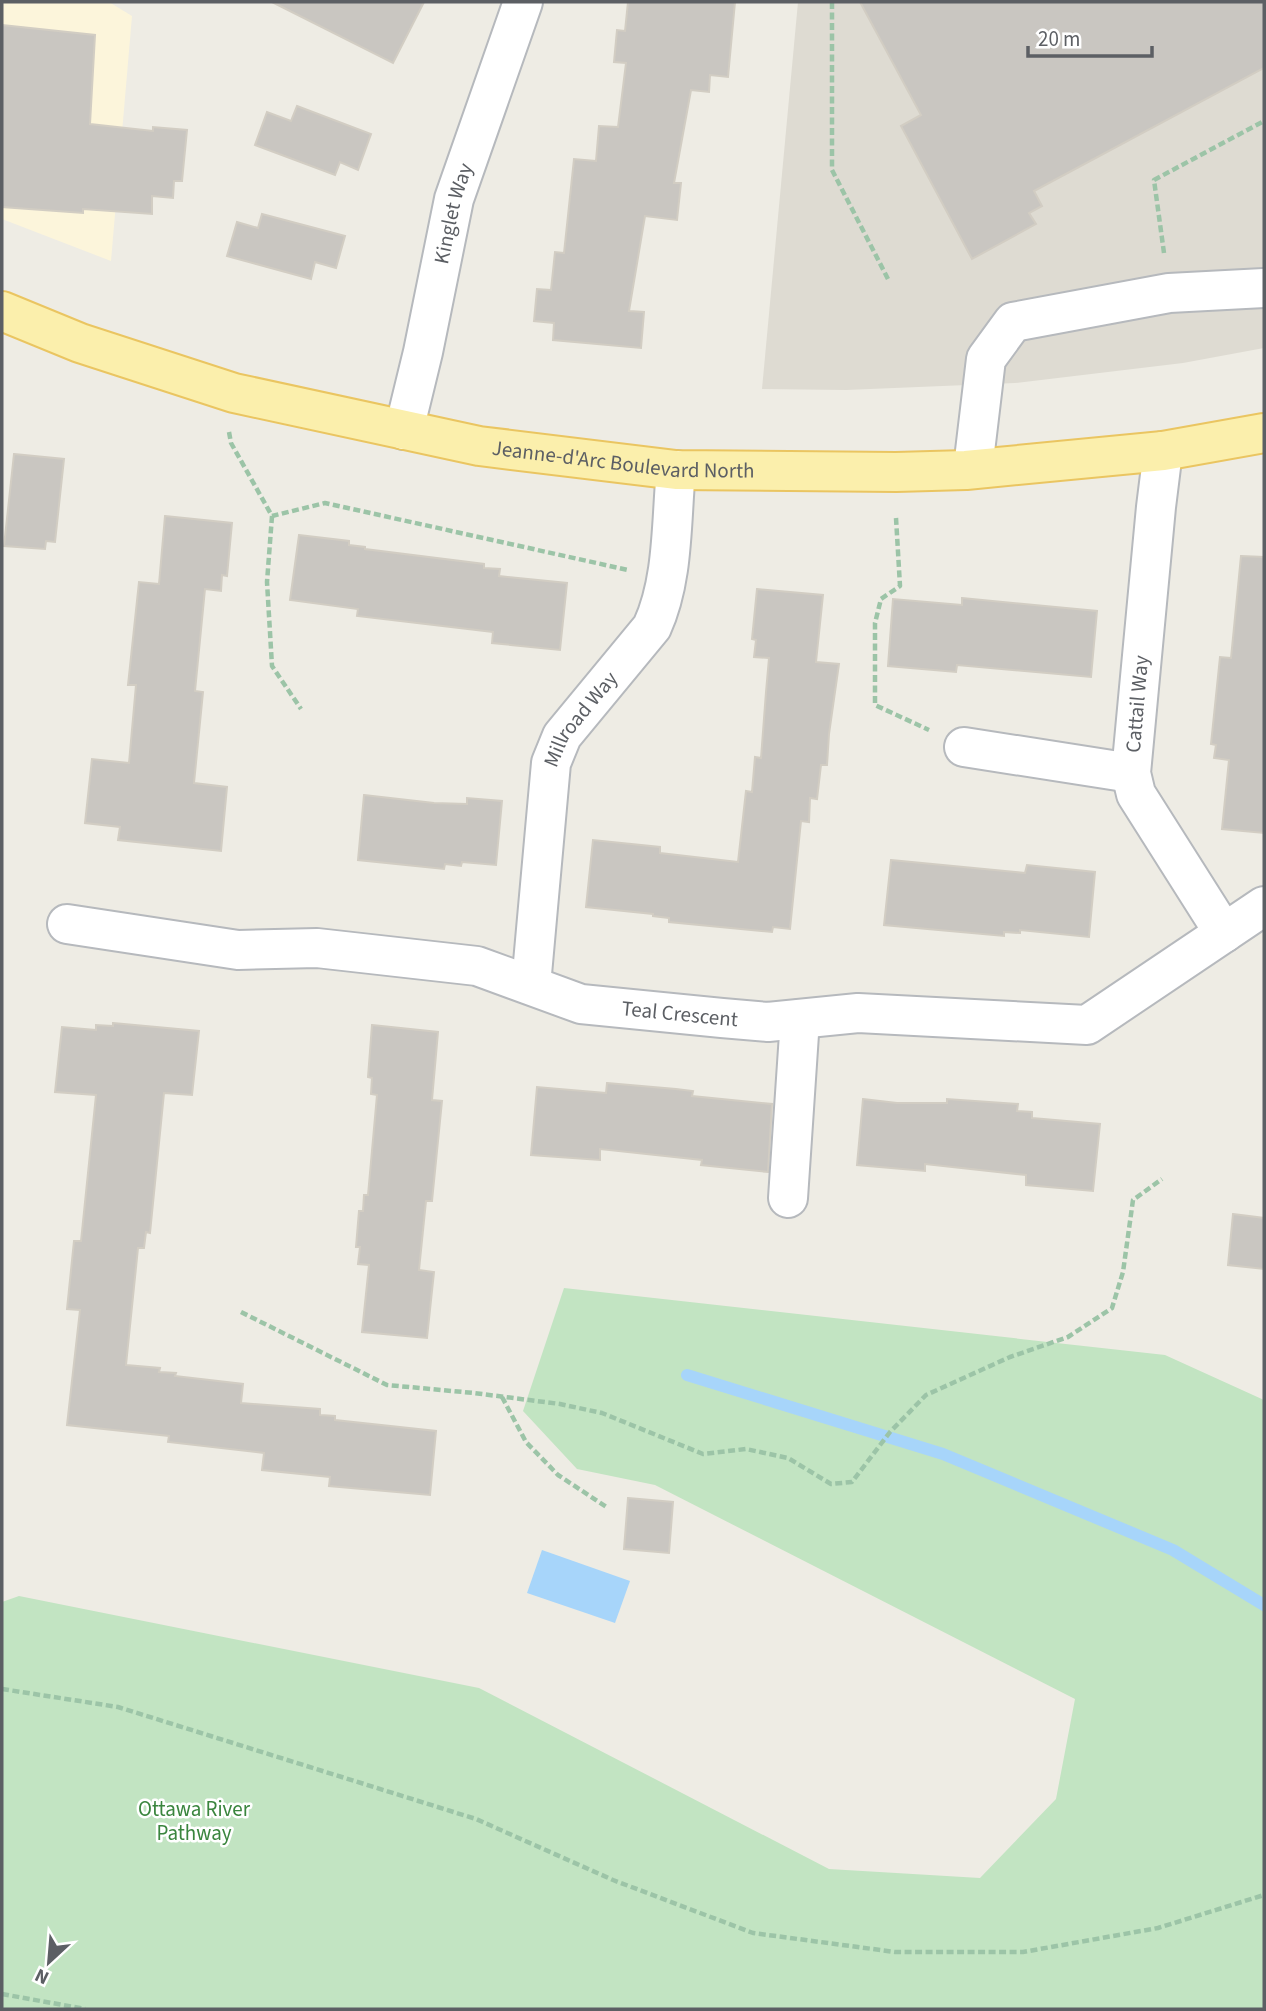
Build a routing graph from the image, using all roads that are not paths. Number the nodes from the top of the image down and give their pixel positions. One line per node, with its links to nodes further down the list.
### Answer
1 (523, 2): 4 (street, Kinglet Way)
2 (1264, 288): 7 (street)
3 (2, 311): 4 (main road, Jeanne-d'Arc Boulevard North)
4 (404, 430): 8 (main road, Jeanne-d'Arc Boulevard North)
5 (1264, 433): 6 (main road, Jeanne-d'Arc Boulevard North)
6 (1163, 451): 7 (main road, Jeanne-d'Arc Boulevard North); 10 (street, Cattail Way)
7 (973, 468): 8 (main road, Jeanne-d'Arc Boulevard North)
8 (676, 470): 14 (street, Millroad Way)
9 (964, 747): 10 (street)
10 (1131, 773): 13 (street, Cattail Way)
11 (1264, 906): 13 (street, Teal Crescent)
12 (67, 924): 14 (street, Teal Crescent)
13 (1224, 933): 15 (street, Teal Crescent)
14 (531, 985): 15 (street, Teal Crescent)
15 (800, 1019): 16 (street)
16 (788, 1198)

